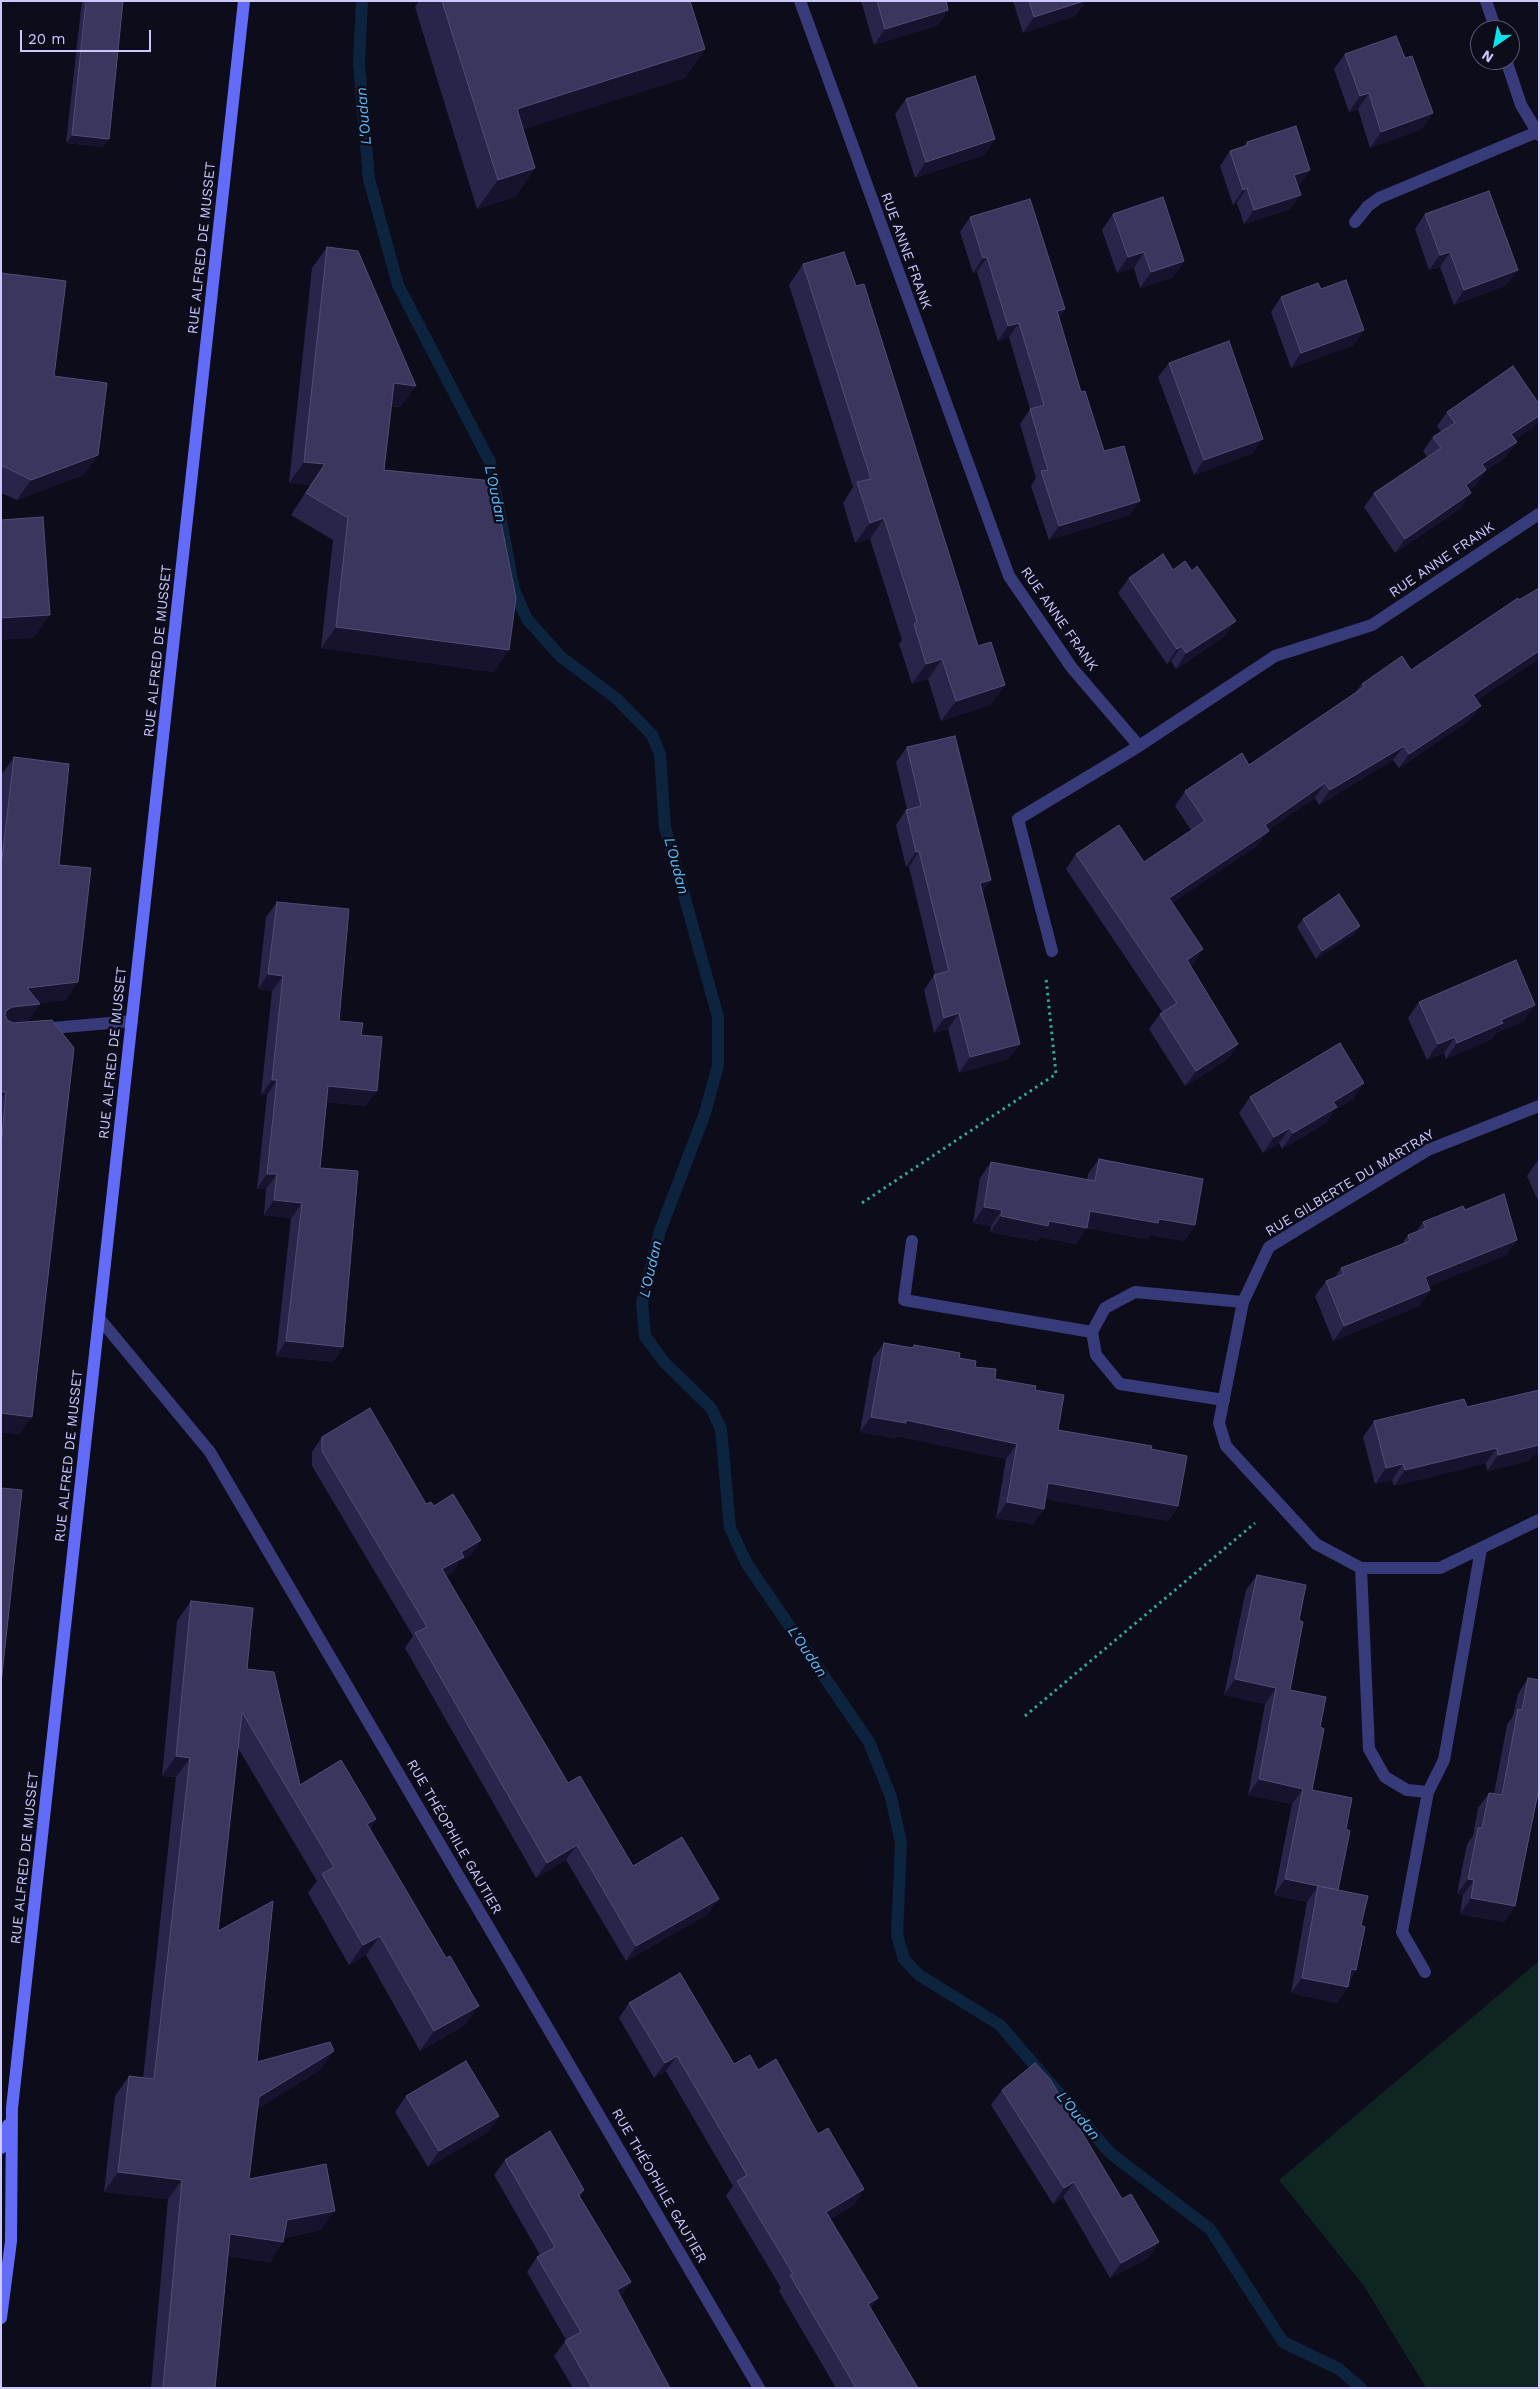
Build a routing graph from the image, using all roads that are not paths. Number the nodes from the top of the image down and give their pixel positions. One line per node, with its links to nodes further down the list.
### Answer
1 (244, 1): 11 (main road, RUE ALFRED DE MUSSET)
2 (800, 1): 9 (street, RUE ANNE FRANK)
3 (1486, 1): 4 (street)
4 (1493, 20)
5 (1509, 70): 6 (street)
6 (1538, 134): 7 (street)
7 (1355, 222)
8 (1539, 514): 9 (street, RUE ANNE FRANK)
9 (1139, 746): 10 (street)
10 (1052, 951)
11 (132, 1021): 12 (street); 16 (main road, RUE ALFRED DE MUSSET)
12 (30, 1030)
13 (1539, 1106): 15 (street, RUE GILBERTE DU MARTRAY)
14 (912, 1240): 17 (street)
15 (1243, 1302): 17 (street); 18 (street, RUE GILBERTE DU MARTRAY)
16 (100, 1318): 24 (main road, RUE ALFRED DE MUSSET); 29 (street, RUE THÉOPHILE GAUTIER)
17 (1092, 1332): 18 (street)
18 (1224, 1400): 21 (street, RUE GILBERTE DU MARTRAY)
19 (1539, 1520): 20 (street, RUE GILBERTE DU MARTRAY)
20 (1481, 1549): 21 (street, RUE GILBERTE DU MARTRAY); 22 (street)
21 (1361, 1568): 22 (street)
22 (1428, 1792): 23 (street)
23 (1425, 1972)
24 (12, 2108): 25 (main road, RUE ALFRED DE MUSSET); 26 (main road, RUE ALFRED DE MUSSET)
25 (1, 2148)
26 (6, 2241): 27 (main road, RUE ALFRED DE MUSSET)
27 (3, 2297): 28 (main road, RUE ALFRED DE MUSSET)
28 (1, 2318)
29 (758, 2388)

